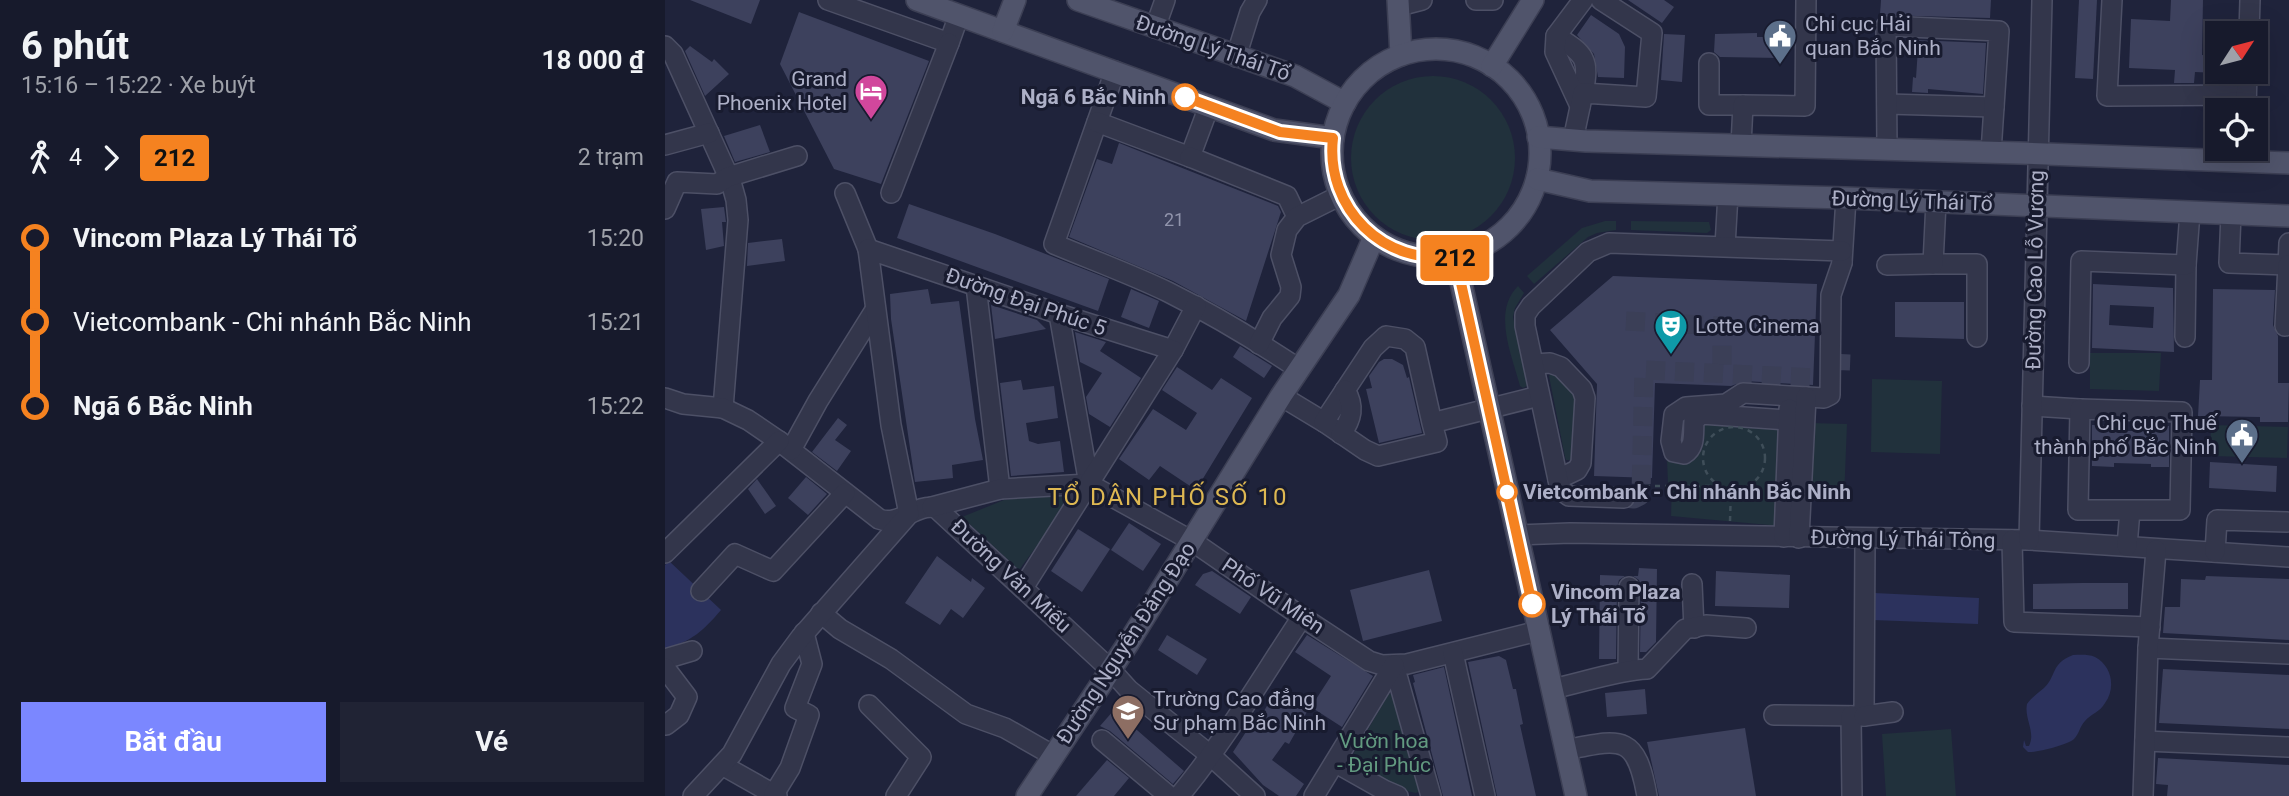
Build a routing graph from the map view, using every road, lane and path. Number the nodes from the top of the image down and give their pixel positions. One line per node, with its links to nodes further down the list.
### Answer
1 (828, 0): 22 (street)
2 (917, 0): 18 (main road)
3 (1015, 0): 21 (main road)
4 (1078, 0): 20 (main road, Đường Lý Thái Tổ)
5 (1165, 0): 20 (street)
6 (1257, 0): 25 (street)
7 (1422, 0): 17 (street)
8 (1476, 0): 9 (street)
9 (1493, 0)
10 (1533, 0): 27 (main road)
11 (1583, 0): 29 (street)
12 (1601, 0): 29 (street)
13 (1806, 0): 33 (street)
14 (2042, 0): 45 (street, Đường Cao Lỗ Vương)
15 (2112, 0): 30 (street)
16 (2250, 0): 19 (street)
17 (1399, 3): 24 (main road)
18 (959, 15): 21 (main road); 22 (street)
19 (2249, 21)
20 (1155, 28): 25 (main road, Đường Lý Thái Tổ)
21 (1003, 31): 28 (main road)
22 (949, 43): 54 (street)
23 (665, 46): 37 (street)
24 (1401, 55): 27 (main road); 31 (main road)
25 (1236, 57): 31 (main road, Đường Lý Thái Tổ)
26 (1709, 63): 33 (street)
27 (1492, 66): 38 (main road)
28 (1115, 71): 34 (main road); 36 (street)
29 (1582, 100): 40 (street)
30 (2205, 100)
31 (1345, 103): 39 (main road)
32 (1887, 104): 35 (street); 35 (street); 43 (street)
33 (1742, 105): 42 (street)
34 (1209, 106): 39 (main road); 48 (street)
35 (1994, 107): 44 (street)
36 (1097, 122): 48 (street); 76 (street)
37 (709, 133): 41 (street); 51 (street)
38 (1538, 137): 40 (main road); 52 (main road)
39 (1333, 138): 56 (main road)
40 (1573, 140): 42 (main road)
41 (665, 145)
42 (1741, 145): 43 (main road)
43 (1887, 149): 44 (main road)
44 (1991, 152): 45 (main road)
45 (2038, 154): 46 (main road); 59 (street, Đường Cao Lỗ Vương)
46 (2205, 155)
47 (797, 156): 51 (street)
48 (1190, 157): 64 (street)
49 (2268, 159): 50 (main road)
50 (2289, 163)
51 (728, 177): 60 (street); 95 (street)
52 (1537, 179): 55 (main road, Đường Lý Thái Tổ); 69 (main road)
53 (845, 193): 68 (street)
54 (891, 193)
55 (1728, 194): 57 (main road, Đường Lý Thái Tổ); 67 (street)
56 (1341, 195): 64 (street); 65 (main road)
57 (1846, 198): 58 (main road, Đường Lý Thái Tổ); 70 (street)
58 (1936, 202): 59 (main road, Đường Lý Thái Tổ); 71 (street)
59 (2036, 206): 61 (main road, Đường Lý Thái Tổ); 94 (street, Đường Cao Lỗ Vương)
60 (665, 209)
61 (2190, 212): 62 (main road, Đường Lý Thái Tổ); 73 (street)
62 (2231, 215): 63 (main road, Đường Lý Thái Tổ); 74 (street)
63 (2289, 216)
64 (1297, 217): 82 (street)
65 (1374, 237): 69 (main road); 87 (main road, Đường Nguyễn Đăng Đạo)
66 (2289, 243): 74 (street)
67 (1725, 246): 70 (street); 86 (street)
68 (868, 248): 75 (street, Đường Đại Phúc 5); 77 (street)
69 (1455, 256): 96 (main road)
70 (1842, 257): 84 (street); 92 (street)
71 (1933, 264): 72 (street); 80 (street)
72 (1887, 265)
73 (2186, 265): 81 (street); 85 (street)
74 (2288, 265): 79 (street)
75 (976, 286): 78 (street, Đường Đại Phúc 5); 107 (street)
76 (1196, 306): 82 (street); 83 (street)
77 (875, 310): 103 (street); 113 (street)
78 (1059, 314): 83 (street, Đường Đại Phúc 5); 105 (street)
79 (2285, 326)
80 (1977, 337)
81 (2185, 337)
82 (1259, 344): 87 (street)
83 (1173, 350): 105 (street)
84 (1841, 354)
85 (2078, 363)
86 (1534, 364): 91 (street); 104 (street)
87 (1299, 369): 90 (main road, Đường Nguyễn Đăng Đạo)
88 (1345, 390): 100 (street); 101 (street); 102 (street)
89 (1743, 393): 92 (street); 98 (street); 98 (street)
90 (1281, 396): 100 (street); 120 (main road, Đường Nguyễn Đăng Đạo)
91 (1539, 396): 96 (street); 104 (street)
92 (1798, 396): 99 (street); 117 (street)
93 (665, 398): 95 (street, Đường Văn Miếu)
94 (2032, 406): 97 (street); 119 (street, Đường Cao Lỗ Vương)
95 (723, 408): 103 (street, Đường Văn Miếu)
96 (1488, 408): 101 (street); 116 (main road)
97 (2080, 408): 112 (street); 112 (street)
98 (1742, 416): 99 (street)
99 (1788, 420): 117 (street)
100 (1324, 422): 102 (street)
101 (1432, 423): 102 (street)
102 (1341, 434)
103 (785, 446): 110 (street, Đường Văn Miếu); 124 (street)
104 (1558, 479): 109 (street)
105 (1089, 484): 107 (street); 120 (street, Phố Vũ Miên); 128 (street)
106 (1719, 486): 108 (path); 108 (path); 109 (path)
107 (1000, 489): 111 (street)
108 (1731, 489): 114 (path)
109 (1625, 492)
110 (845, 494): 113 (street, Đường Văn Miếu); 129 (street)
111 (932, 507): 113 (street, Đường Văn Miếu); 128 (street, Đường Văn Miếu)
112 (2130, 510): 121 (street)
113 (909, 514): 130 (street)
114 (1730, 522)
115 (2287, 523): 123 (street)
116 (1517, 535): 117 (street, Đường Lý Thái Tông); 135 (main road)
117 (1791, 537): 118 (street, Đường Lý Thái Tông)
118 (1865, 538): 119 (street, Đường Lý Thái Tông); 150 (street)
119 (2020, 540): 121 (street, Đường Lý Thái Tông); 133 (street, Đường Cao Lỗ Vương)
120 (1192, 541): 131 (street, Phố Vũ Miên); 144 (main road, Đường Nguyễn Đăng Đạo)
121 (2127, 546): 122 (street, Đường Lý Thái Tông)
122 (2156, 550): 123 (street, Đường Lý Thái Tông); 133 (street)
123 (2215, 552): 125 (street, Đường Lý Thái Tông)
124 (665, 553)
125 (2289, 557)
126 (1692, 584): 134 (street)
127 (1629, 587): 145 (street)
128 (1023, 588): 144 (street, Đường Văn Miếu)
129 (701, 591)
130 (821, 613): 136 (street); 157 (street)
131 (1302, 617): 142 (street, Phố Vũ Miên); 156 (street)
132 (1736, 622): 134 (street)
133 (2150, 627): 137 (street)
134 (1694, 628): 145 (street)
135 (1538, 631): 139 (street, Phố Vũ Miên); 146 (main road)
136 (804, 633): 159 (street); 160 (street)
137 (2148, 648): 140 (street); 153 (street)
138 (692, 650): 141 (street)
139 (1453, 653): 142 (street, Phố Vũ Miên); 170 (street)
140 (2289, 654)
141 (665, 659)
142 (1394, 666): 158 (street); 169 (street)
143 (665, 668): 151 (street)
144 (1111, 670): 156 (street, Đường Văn Miếu); 157 (main road, Đường Nguyễn Đăng Đạo)
145 (1628, 670): 146 (street)
146 (1552, 689): 155 (main road)
147 (869, 705): 162 (street)
148 (1893, 712): 150 (street)
149 (1774, 715): 150 (street)
150 (1857, 716): 173 (street)
151 (666, 724)
152 (1101, 740): 164 (street)
153 (2145, 741): 154 (street); 174 (street)
154 (2289, 747)
155 (1566, 750): 171 (main road); 172 (street)
156 (1210, 755): 165 (street); 166 (street, Đường Văn Miếu)
157 (1054, 756): 163 (main road, Đường Nguyễn Đăng Đạo)
158 (1336, 763): 167 (street); 168 (street)
159 (723, 765): 160 (street); 161 (street)
160 (775, 795)
161 (693, 796)
162 (896, 796)
163 (1027, 796)
164 (1169, 796)
165 (1179, 796)
166 (1255, 796)
167 (1314, 796)
168 (1398, 796)
169 (1431, 796)
170 (1485, 796)
171 (1576, 796)
172 (1647, 796)
173 (1851, 796)
174 (2143, 796)

